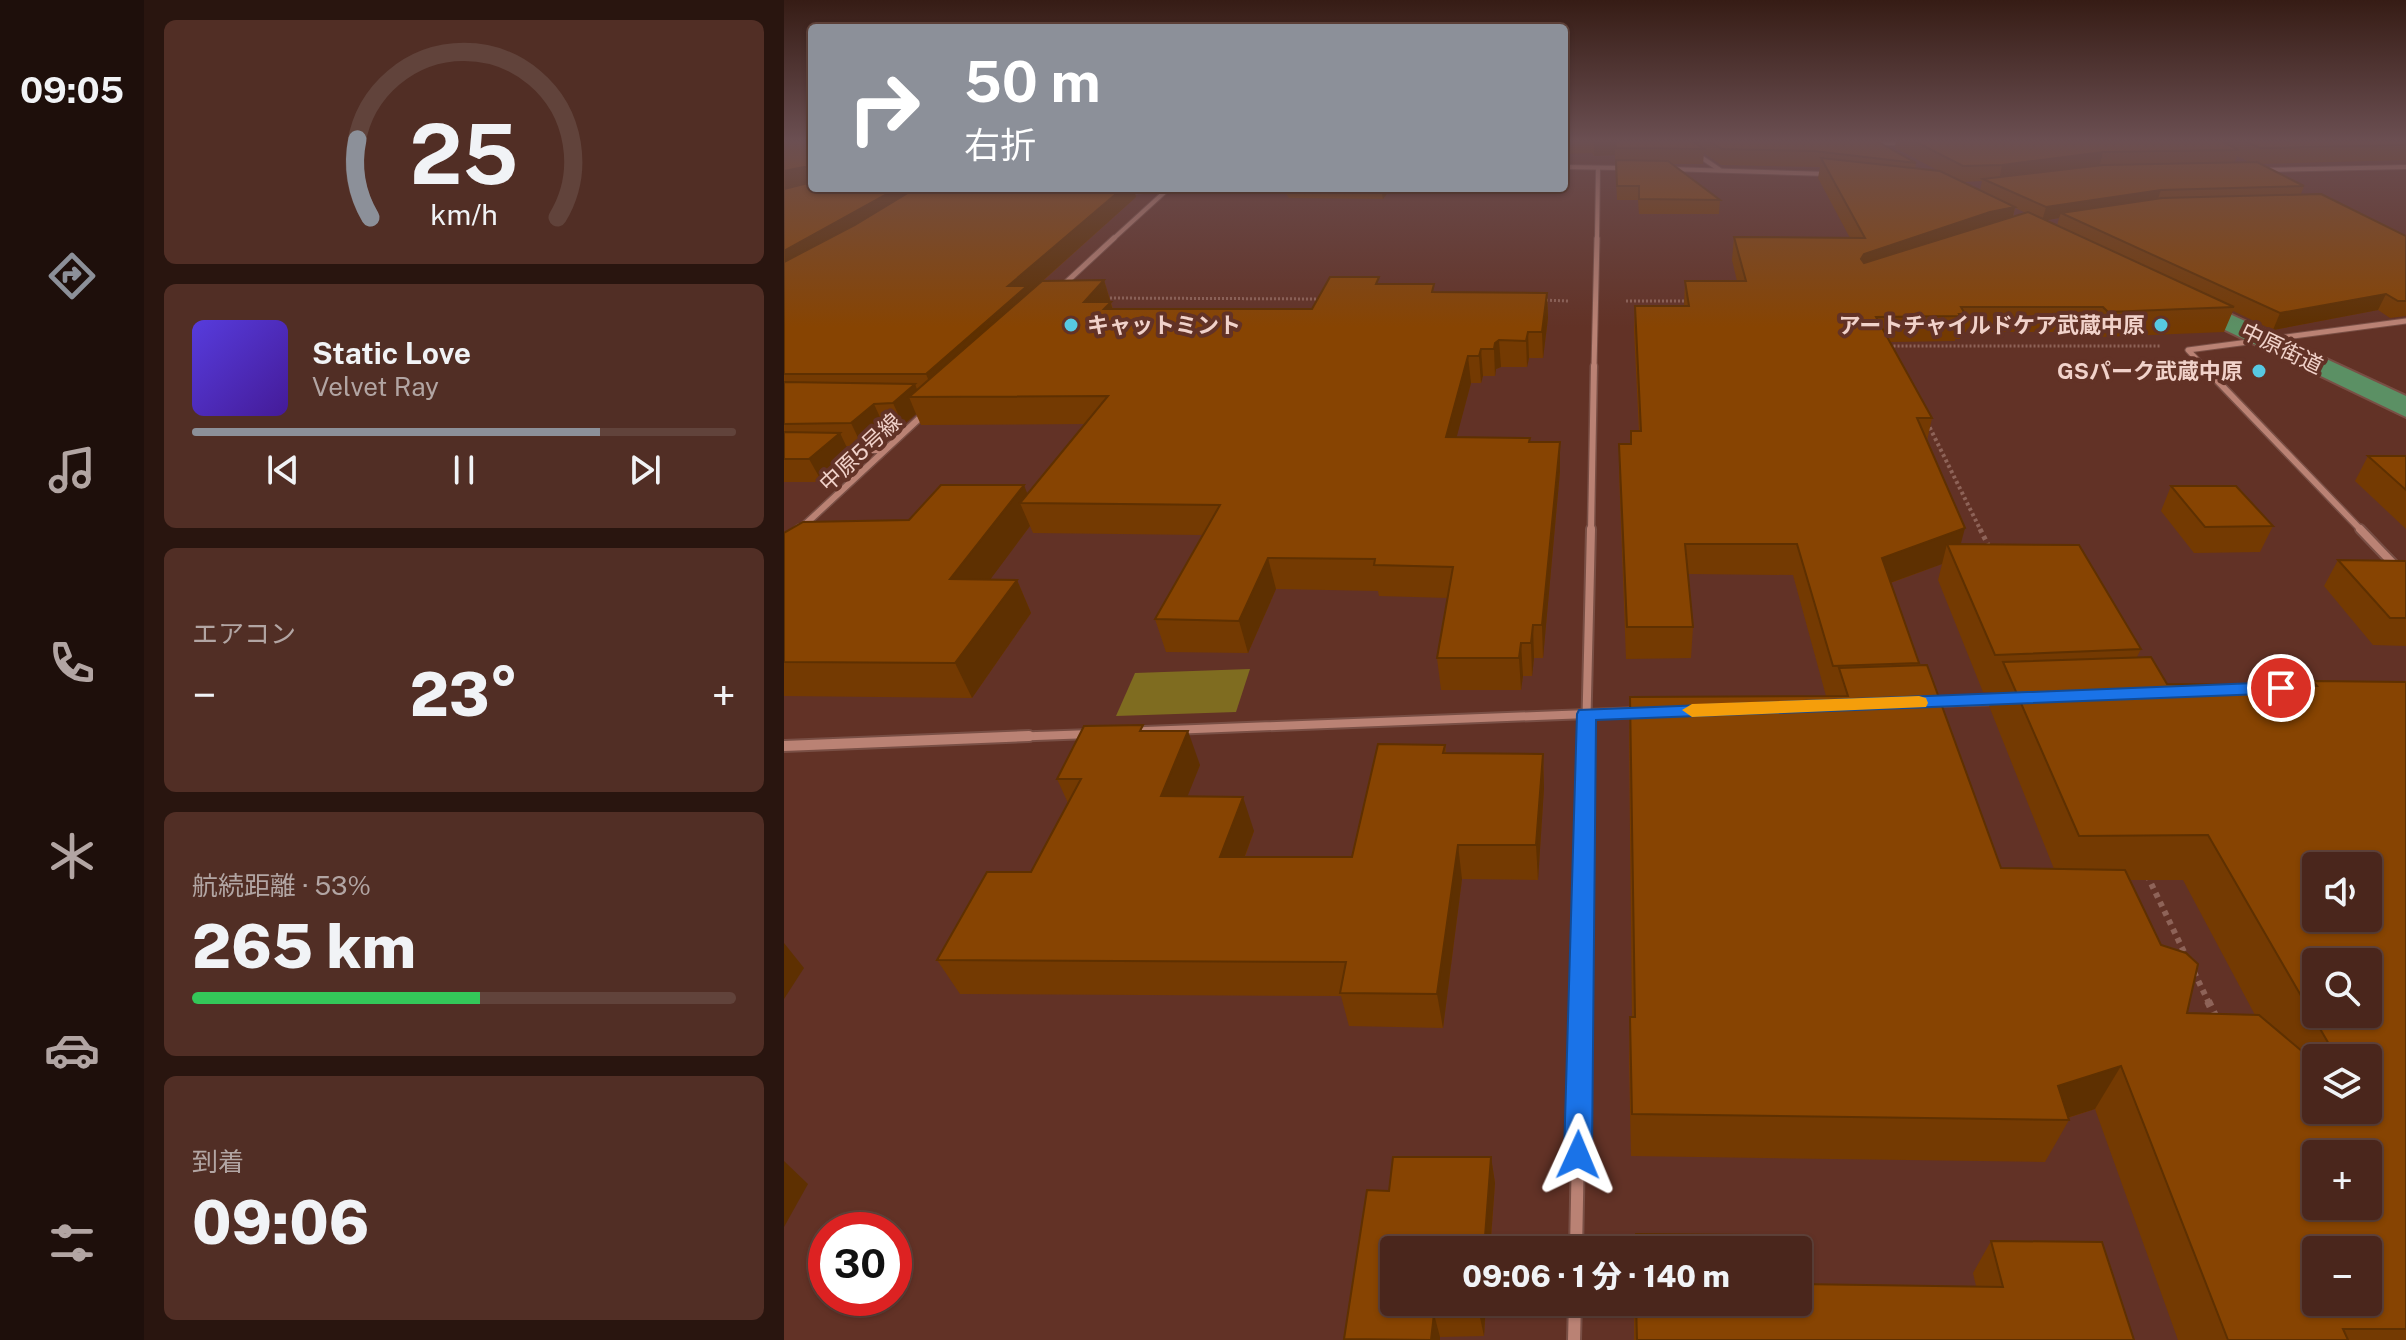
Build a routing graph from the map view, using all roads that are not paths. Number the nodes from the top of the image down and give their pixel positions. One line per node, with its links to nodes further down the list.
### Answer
1 (1154, 202): 4 (street)
2 (1598, 202): 16 (street)
3 (2157, 287): 6 (main road, 中原街道)
4 (1049, 297)
5 (2406, 321): 6 (street)
6 (2267, 341): 7 (main road, 中原街道); 12 (street)
7 (2406, 408)
8 (930, 409): 10 (street, 中原5号線)
9 (840, 450): 10 (lane)
10 (884, 451): 11 (street, 中原5号線)
11 (784, 544)
12 (2406, 577)
13 (2015, 699): 14 (street)
14 (1919, 703)
15 (1650, 712): 16 (street)
16 (1586, 714): 17 (street); 20 (street)
17 (1132, 732)
18 (1101, 733): 19 (street)
19 (784, 746)
20 (1576, 1236)
21 (1575, 1316): 22 (street)
22 (1574, 1340)

